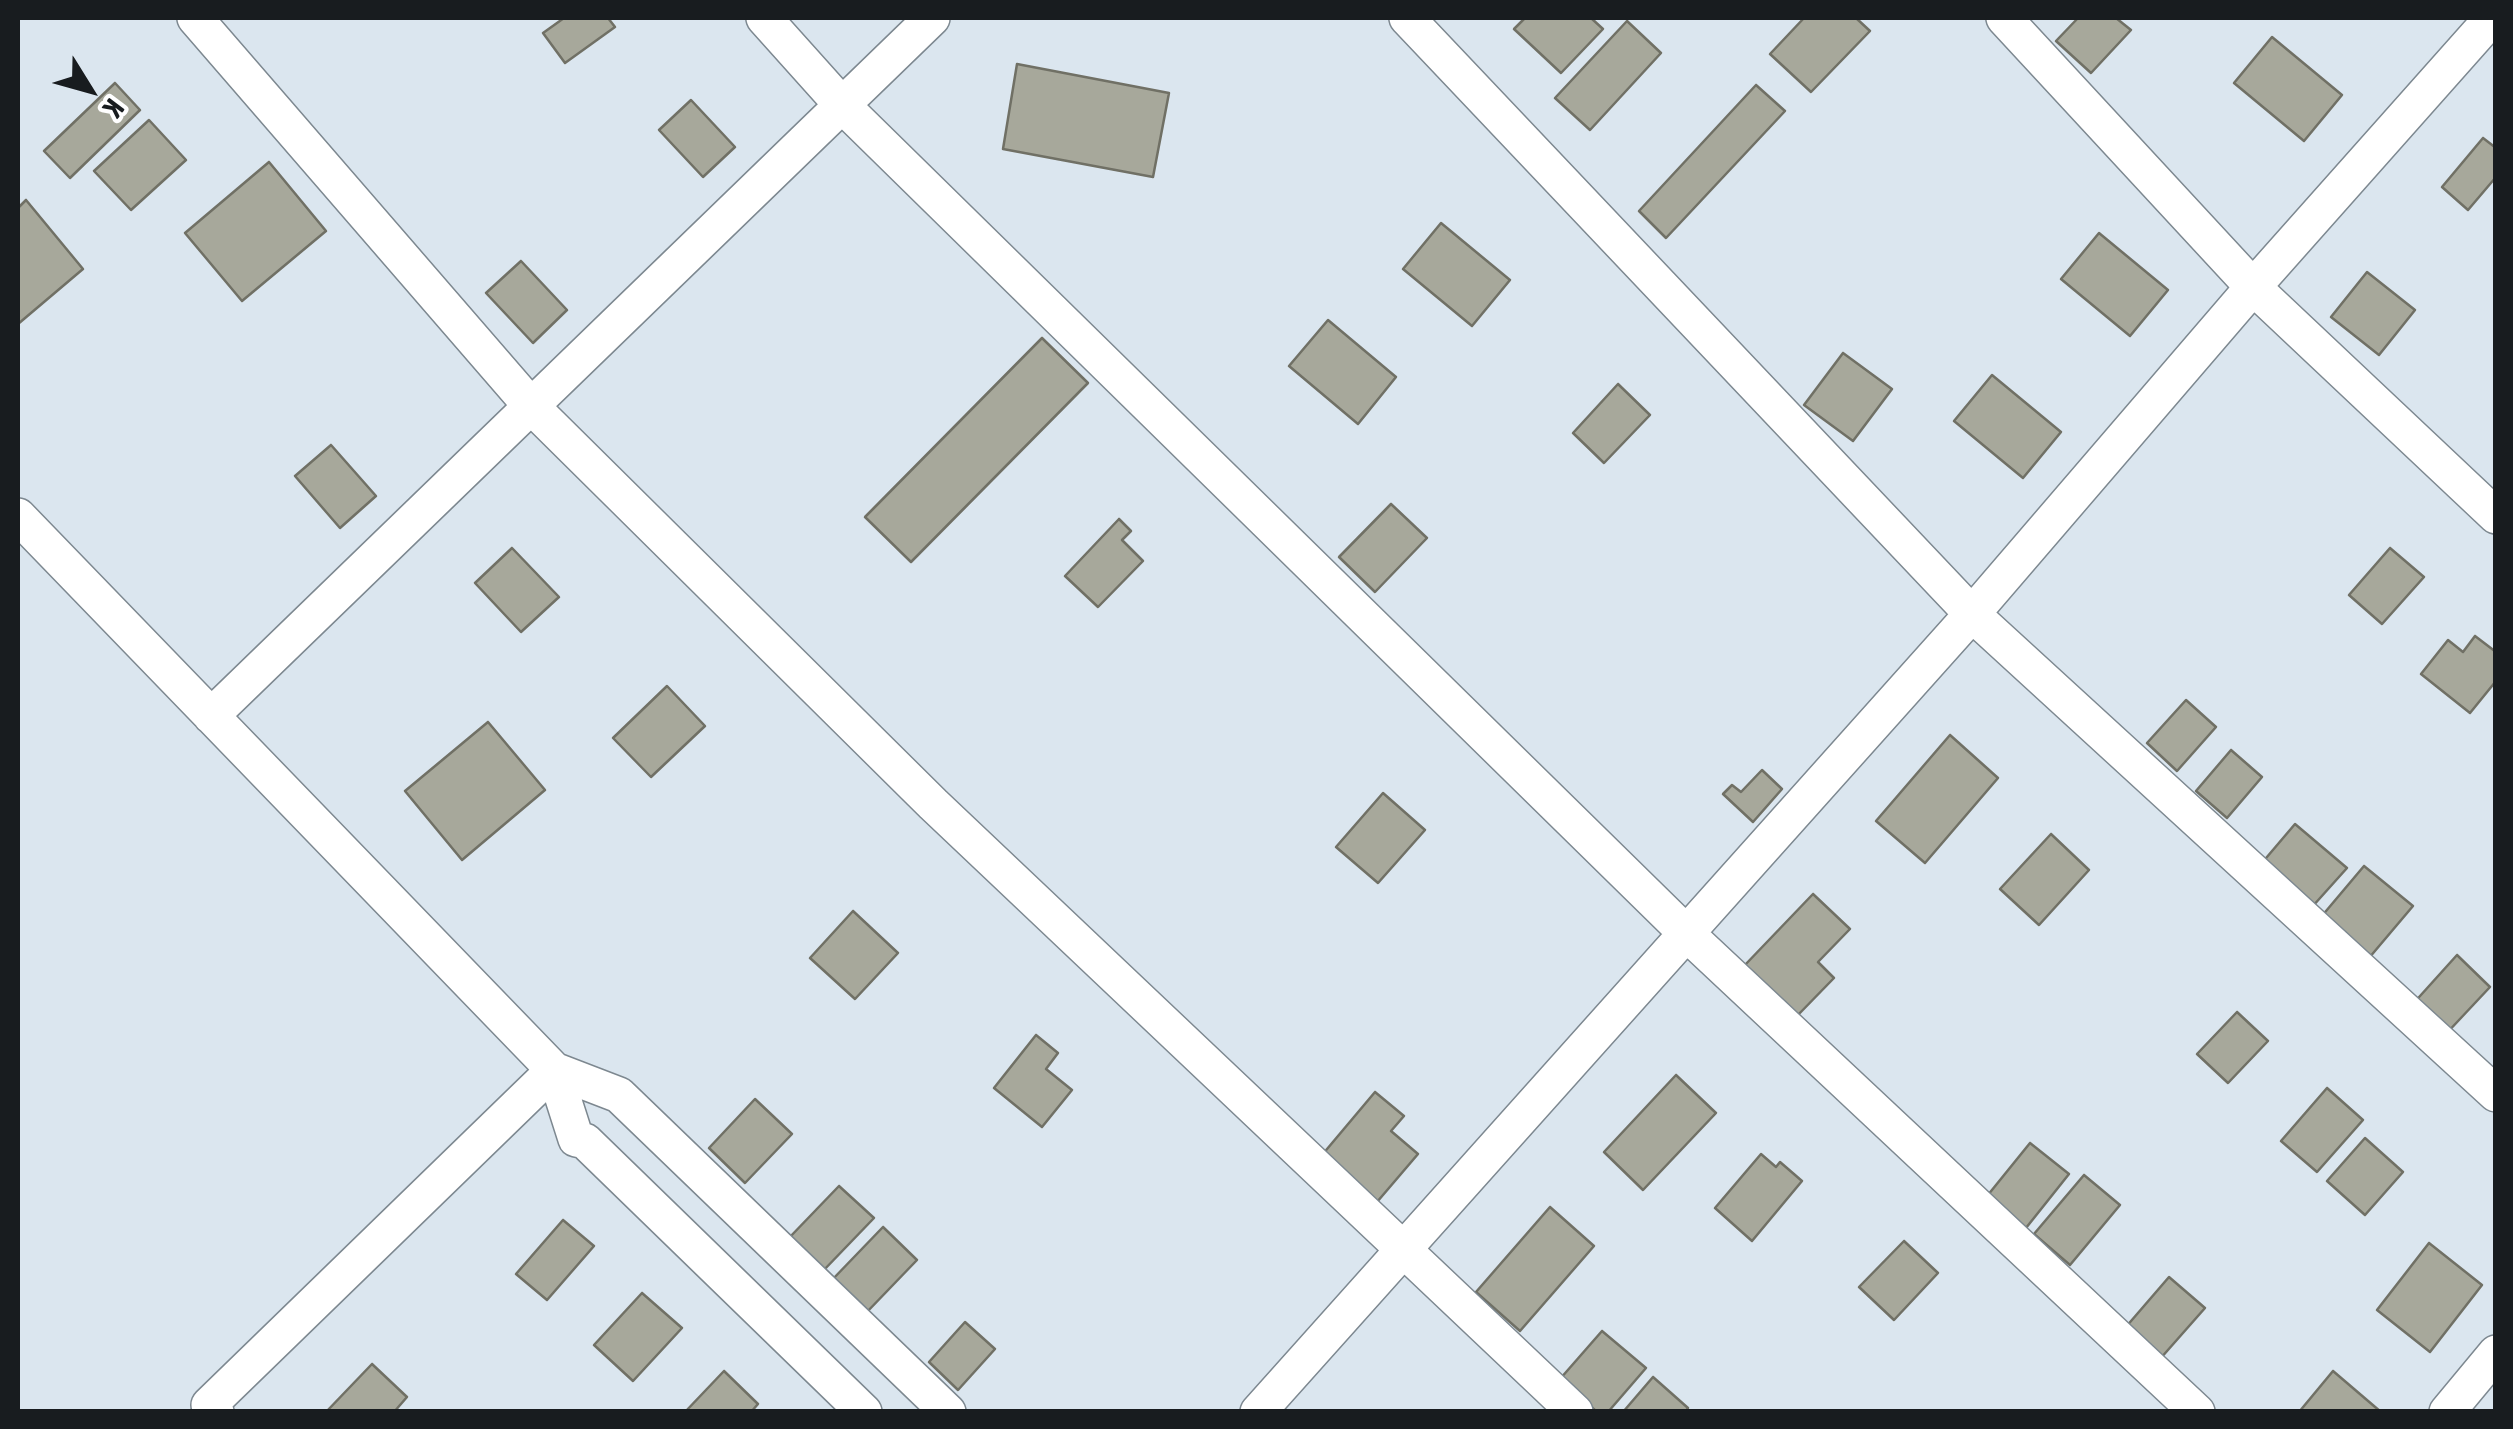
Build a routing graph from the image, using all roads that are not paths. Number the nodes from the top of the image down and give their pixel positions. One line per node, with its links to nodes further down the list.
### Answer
1 (195, 18): 9 (street)
2 (764, 18): 7 (street)
3 (932, 18): 7 (street)
4 (1407, 18): 12 (street)
5 (2004, 18): 8 (street)
6 (2492, 18): 8 (street)
7 (842, 105): 9 (street); 14 (street)
8 (2252, 287): 11 (street); 12 (street)
9 (531, 406): 13 (street); 17 (street)
10 (18, 516): 13 (street)
11 (2496, 516)
12 (1972, 614): 14 (street); 16 (street)
13 (211, 716): 15 (street)
14 (1686, 933): 17 (street); 24 (street)
15 (554, 1070): 19 (street); 20 (street); 21 (street)
16 (2496, 1094)
17 (1404, 1247): 22 (street); 23 (street)
18 (2496, 1353): 25 (street)
19 (216, 1412)
20 (864, 1412)
21 (948, 1412)
22 (1258, 1412)
23 (1575, 1412)
24 (2197, 1412)
25 (2447, 1412)

